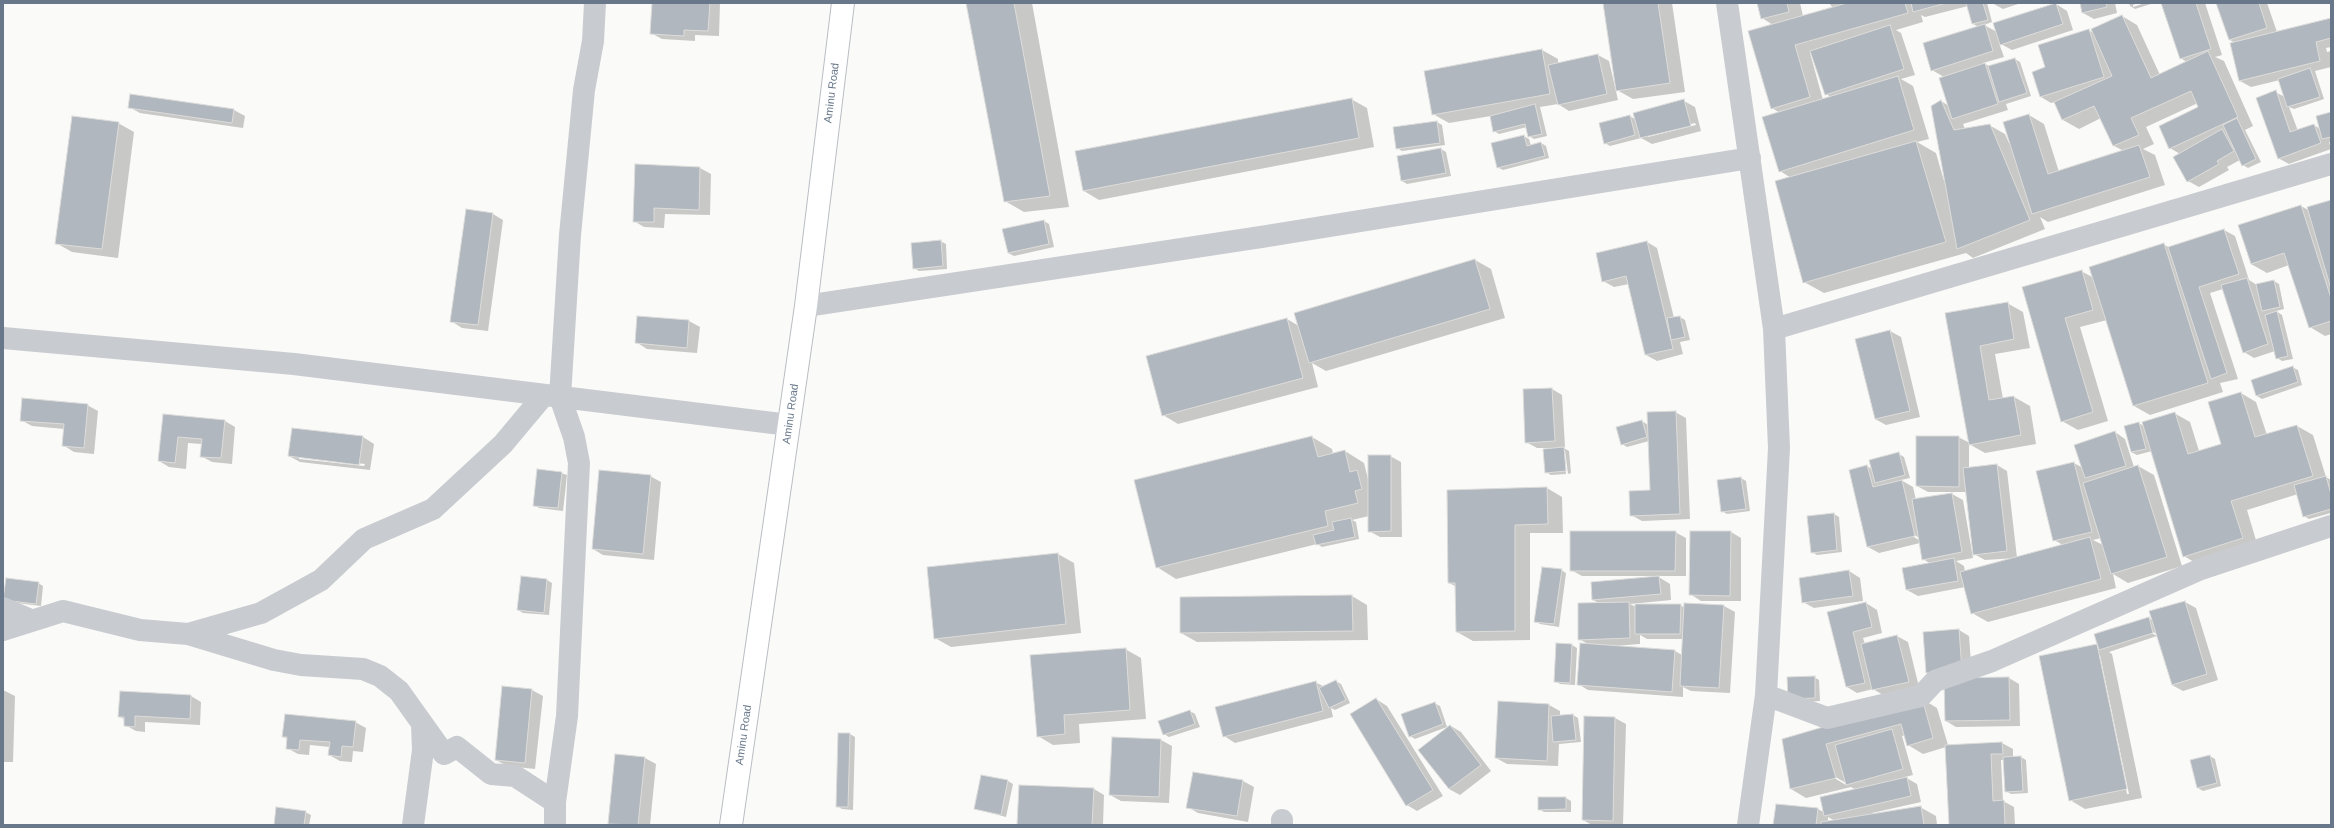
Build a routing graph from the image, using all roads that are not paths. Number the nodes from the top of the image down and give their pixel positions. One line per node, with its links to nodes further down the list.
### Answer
1 (595, 3): 9 (street)
2 (843, 3): 6 (street, Aminu Road)
3 (1727, 3): 4 (street)
4 (1750, 158): 6 (street); 7 (street)
5 (2331, 164): 7 (street)
6 (806, 306): 10 (street, Aminu Road)
7 (1774, 329): 16 (street)
8 (3, 338): 9 (street)
9 (552, 396): 10 (street); 15 (street); 18 (street)
10 (789, 425): 21 (street, Aminu Road)
11 (2331, 526): 16 (street)
12 (3, 608): 13 (street)
13 (31, 620): 14 (street); 15 (street)
14 (3, 630)
15 (188, 634): 17 (street)
16 (1766, 695): 22 (street)
17 (434, 752): 18 (street); 19 (street)
18 (555, 802): 20 (street)
19 (413, 825)
20 (555, 825)
21 (731, 825)
22 (1748, 825)

